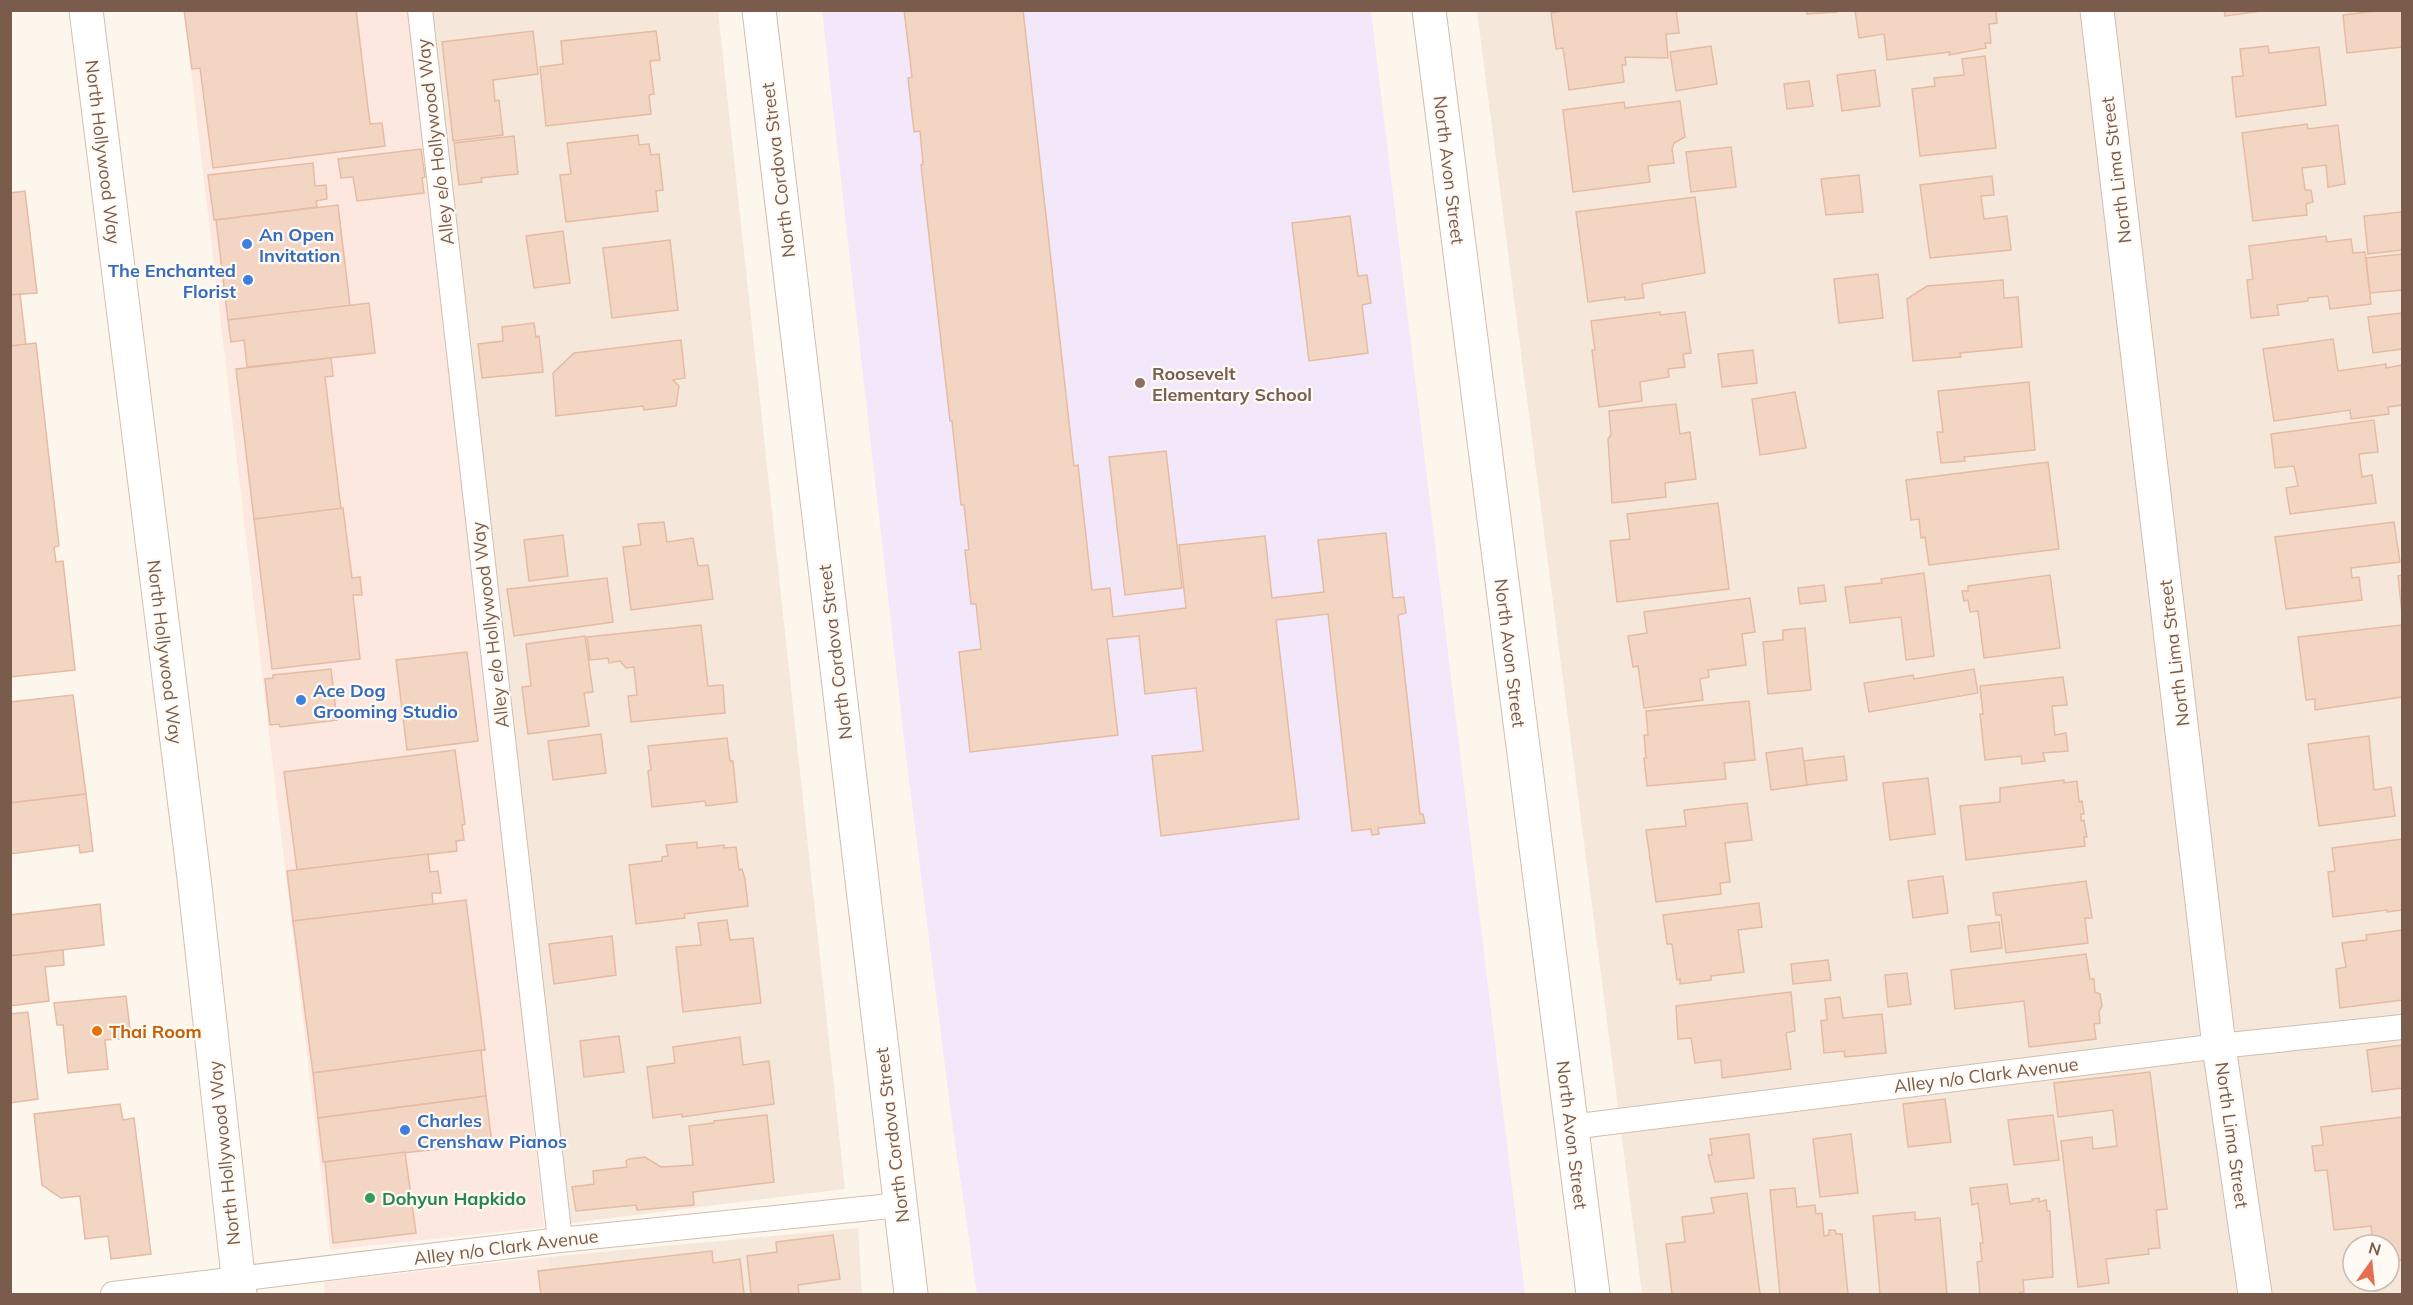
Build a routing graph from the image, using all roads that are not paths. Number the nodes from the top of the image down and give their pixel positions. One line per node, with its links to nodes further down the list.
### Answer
1 (86, 10): 11 (street, North Hollywood Way)
2 (420, 10): 10 (lane, Alley e/o Hollywood Way)
3 (759, 10): 9 (street, North Cordova Street)
4 (1429, 10): 8 (street, North Avon Street)
5 (2097, 10): 7 (street, North Lima Street)
6 (2403, 1027): 7 (lane, Alley n/o Clark Avenue)
7 (2219, 1046): 8 (lane, Alley n/o Clark Avenue); 15 (street, North Lima Street)
8 (1571, 1127): 14 (street, North Avon Street)
9 (900, 1205): 10 (lane, Alley n/o Clark Avenue); 13 (street, North Cordova Street)
10 (560, 1240): 11 (lane, Alley n/o Clark Avenue)
11 (239, 1287): 12 (lane, Alley n/o Clark Avenue)
12 (113, 1294)
13 (910, 1294)
14 (1593, 1294)
15 (2255, 1294)

